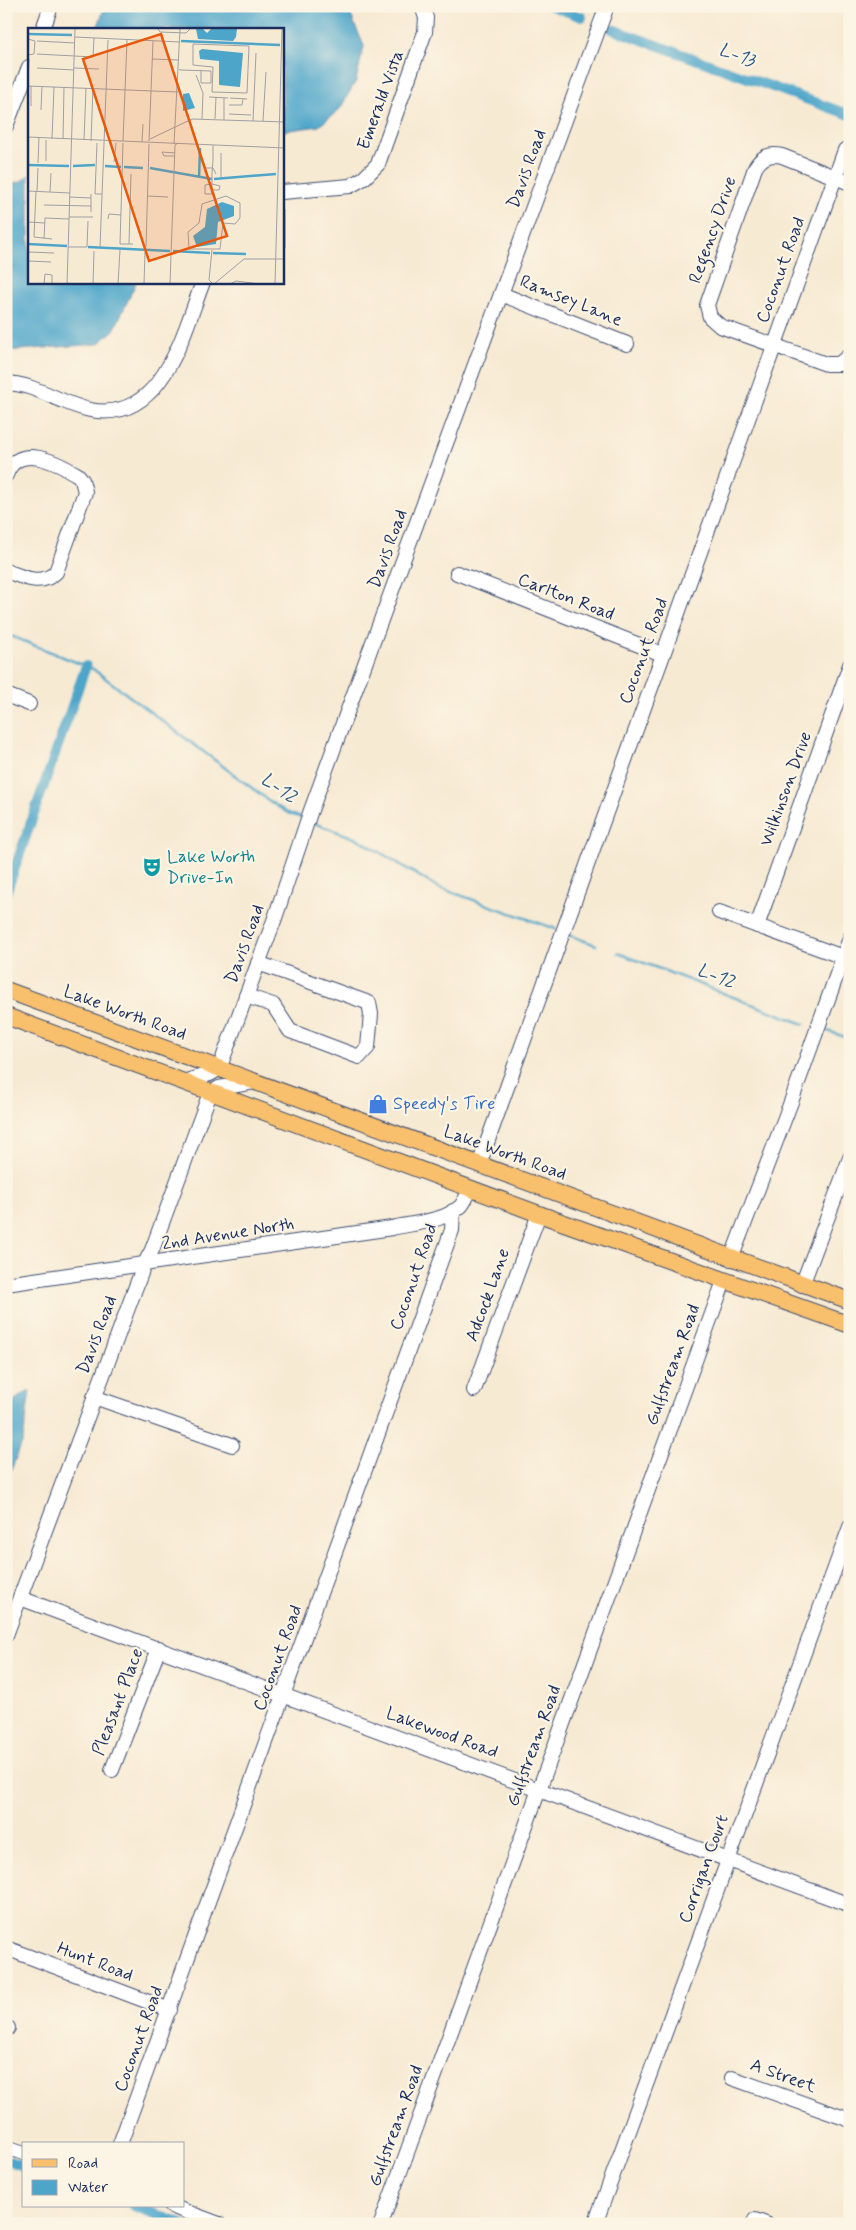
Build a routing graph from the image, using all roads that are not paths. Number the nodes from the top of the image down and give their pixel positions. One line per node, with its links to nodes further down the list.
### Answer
1 (51, 6): 4 (street)
2 (422, 6): 10 (street, Emerald Vista)
3 (607, 6): 12 (street, Davis Road)
4 (43, 28)
5 (28, 70): 6 (street)
6 (6, 126)
7 (845, 150): 8 (street, Coconut Road)
8 (835, 177): 9 (street); 14 (street, Coconut Road); 14 (street, Regency Drive)
9 (850, 183)
10 (284, 192)
11 (202, 284): 16 (street)
12 (501, 294): 13 (street, Ramsey Lane); 28 (street, Davis Road)
13 (627, 344)
14 (774, 345): 15 (street); 20 (street, Coconut Road)
15 (844, 360)
16 (6, 383)
17 (9, 469): 18 (street)
18 (6, 571)
19 (458, 573): 20 (street, Carlton Road)
20 (662, 654): 38 (street, Coconut Road)
21 (849, 671): 25 (street, Wilkinson Drive)
22 (6, 694): 23 (street)
23 (29, 704)
24 (718, 912): 25 (street)
25 (757, 926): 27 (street)
26 (850, 938): 27 (street)
27 (843, 957): 44 (street)
28 (258, 963): 30 (street, Davis Road); 30 (street)
29 (6, 990): 32 (main road, Lake Worth Road)
30 (246, 996): 32 (street, Davis Road)
31 (6, 1016): 33 (main road)
32 (219, 1069): 33 (street); 34 (main road, Lake Worth Road)
33 (183, 1082): 35 (main road)
34 (255, 1082): 35 (street); 38 (main road, Lake Worth Road)
35 (210, 1092): 37 (main road); 45 (street, Davis Road)
36 (850, 1158): 48 (street)
37 (401, 1163): 38 (main road); 39 (main road)
38 (479, 1165): 40 (main road, Lake Worth Road)
39 (471, 1188): 40 (main road); 41 (street, Coconut Road); 42 (main road)
40 (543, 1189): 44 (main road, Lake Worth Road)
41 (453, 1211): 45 (street, 2nd Avenue North); 58 (street, Coconut Road)
42 (539, 1214): 43 (main road); 51 (street, Adcock Lane)
43 (655, 1256): 44 (main road); 46 (main road)
44 (731, 1259): 48 (main road, Lake Worth Road)
45 (144, 1265): 47 (street, 2nd Avenue North); 52 (street, Davis Road)
46 (724, 1281): 48 (main road); 50 (main road); 60 (street, Gulfstream Road)
47 (6, 1284)
48 (802, 1285): 49 (main road, Lake Worth Road)
49 (850, 1301)
50 (850, 1325)
51 (474, 1390)
52 (94, 1397): 53 (street); 55 (street, Davis Road)
53 (232, 1445)
54 (850, 1527): 61 (street, Corrigan Court)
55 (20, 1598): 56 (street, Davis Road); 57 (street, Lakewood Road)
56 (6, 1635)
57 (159, 1648): 58 (street, Lakewood Road); 59 (street, Pleasant Place)
58 (285, 1695): 60 (street, Lakewood Road); 64 (street, Coconut Road)
59 (112, 1770)
60 (538, 1789): 61 (street, Lakewood Road); 72 (street, Gulfstream Road)
61 (728, 1859): 62 (street, Lakewood Road); 73 (street, Corrigan Court)
62 (850, 1905)
63 (6, 1948): 64 (street, Hunt Road)
64 (170, 2010): 67 (street, Coconut Road)
65 (732, 2078): 66 (street, A Street)
66 (850, 2120)
67 (121, 2142)
68 (6, 2147): 69 (street)
69 (22, 2152)
70 (176, 2208): 71 (street)
71 (219, 2224)
72 (381, 2224)
73 (595, 2224)
74 (753, 2224): 75 (street)
75 (766, 2224)

